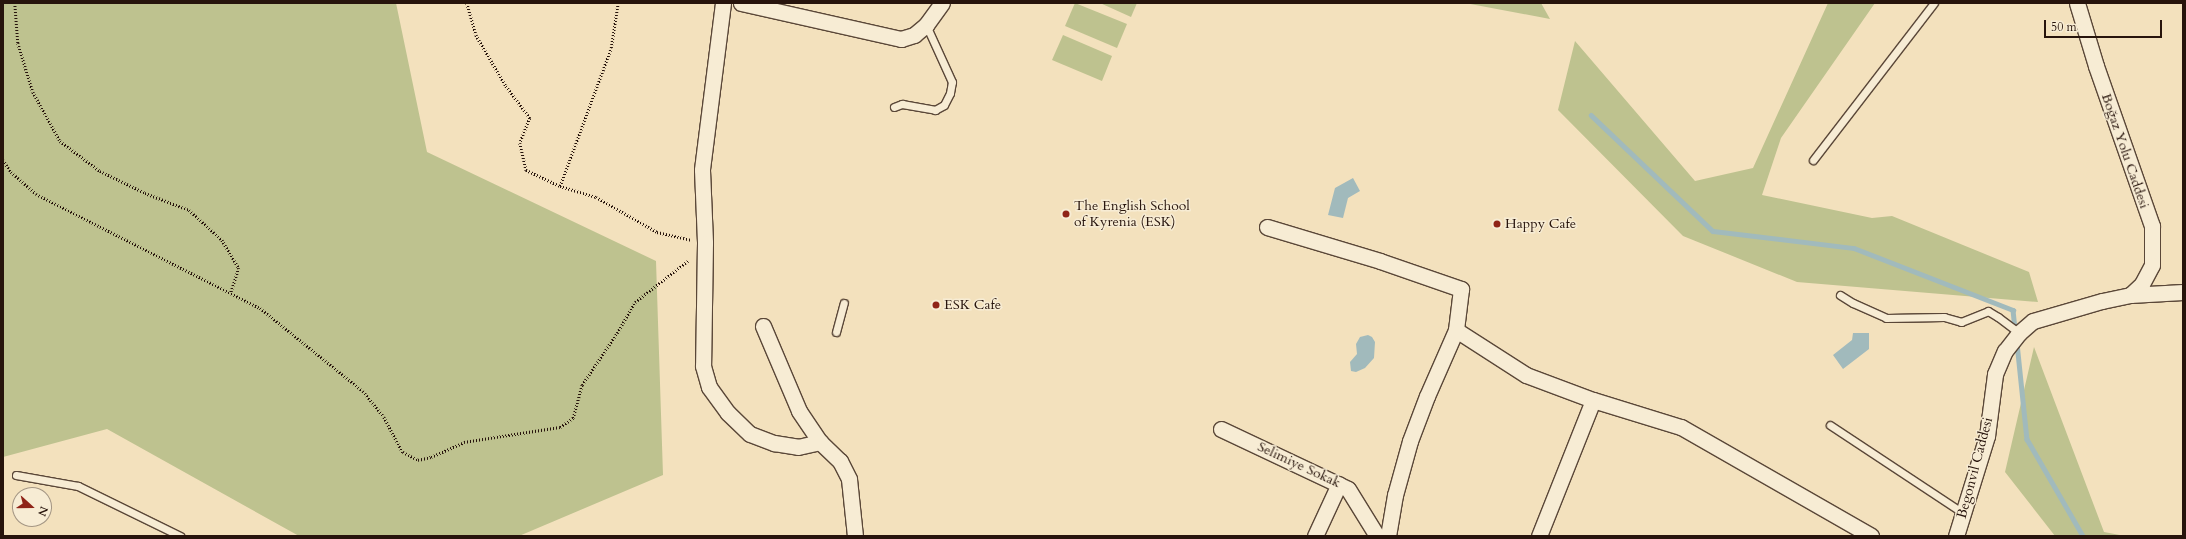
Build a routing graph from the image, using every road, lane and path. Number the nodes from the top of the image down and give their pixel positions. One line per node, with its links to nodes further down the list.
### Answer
1 (15, 3): 17 (path)
2 (467, 3): 13 (path)
3 (618, 3): 13 (path)
4 (723, 3): 15 (street)
5 (741, 3): 9 (street)
6 (942, 3): 9 (street)
7 (1934, 3): 12 (lane)
8 (2077, 3): 19 (street, Boğaz Yolu Caddesi)
9 (926, 25): 10 (lane)
10 (894, 107)
11 (3, 160): 17 (path)
12 (1813, 160)
13 (560, 186): 15 (path)
14 (1267, 227): 22 (street)
15 (704, 243): 17 (path); 28 (street)
16 (2183, 292): 19 (street, Begonvil Caddesi)
17 (231, 293)
18 (1840, 294): 24 (lane)
19 (2130, 295): 24 (street, Begonvil Caddesi)
20 (844, 303): 23 (lane)
21 (763, 326): 28 (street)
22 (1456, 330): 25 (street); 36 (street)
23 (836, 332)
24 (2019, 333): 31 (street, Begonvil Caddesi)
25 (1593, 400): 37 (street); 38 (street)
26 (1830, 425): 31 (lane)
27 (1221, 429): 30 (street, Selimiye Sokak)
28 (820, 442): 33 (street)
29 (16, 475): 32 (lane)
30 (1338, 484): 34 (street); 35 (street, Selimiye Sokak)
31 (1964, 513): 39 (street, Begonvil Caddesi)
32 (180, 536)
33 (855, 536)
34 (1315, 536)
35 (1377, 536)
36 (1388, 536)
37 (1539, 536)
38 (1871, 536)
39 (1956, 536)

